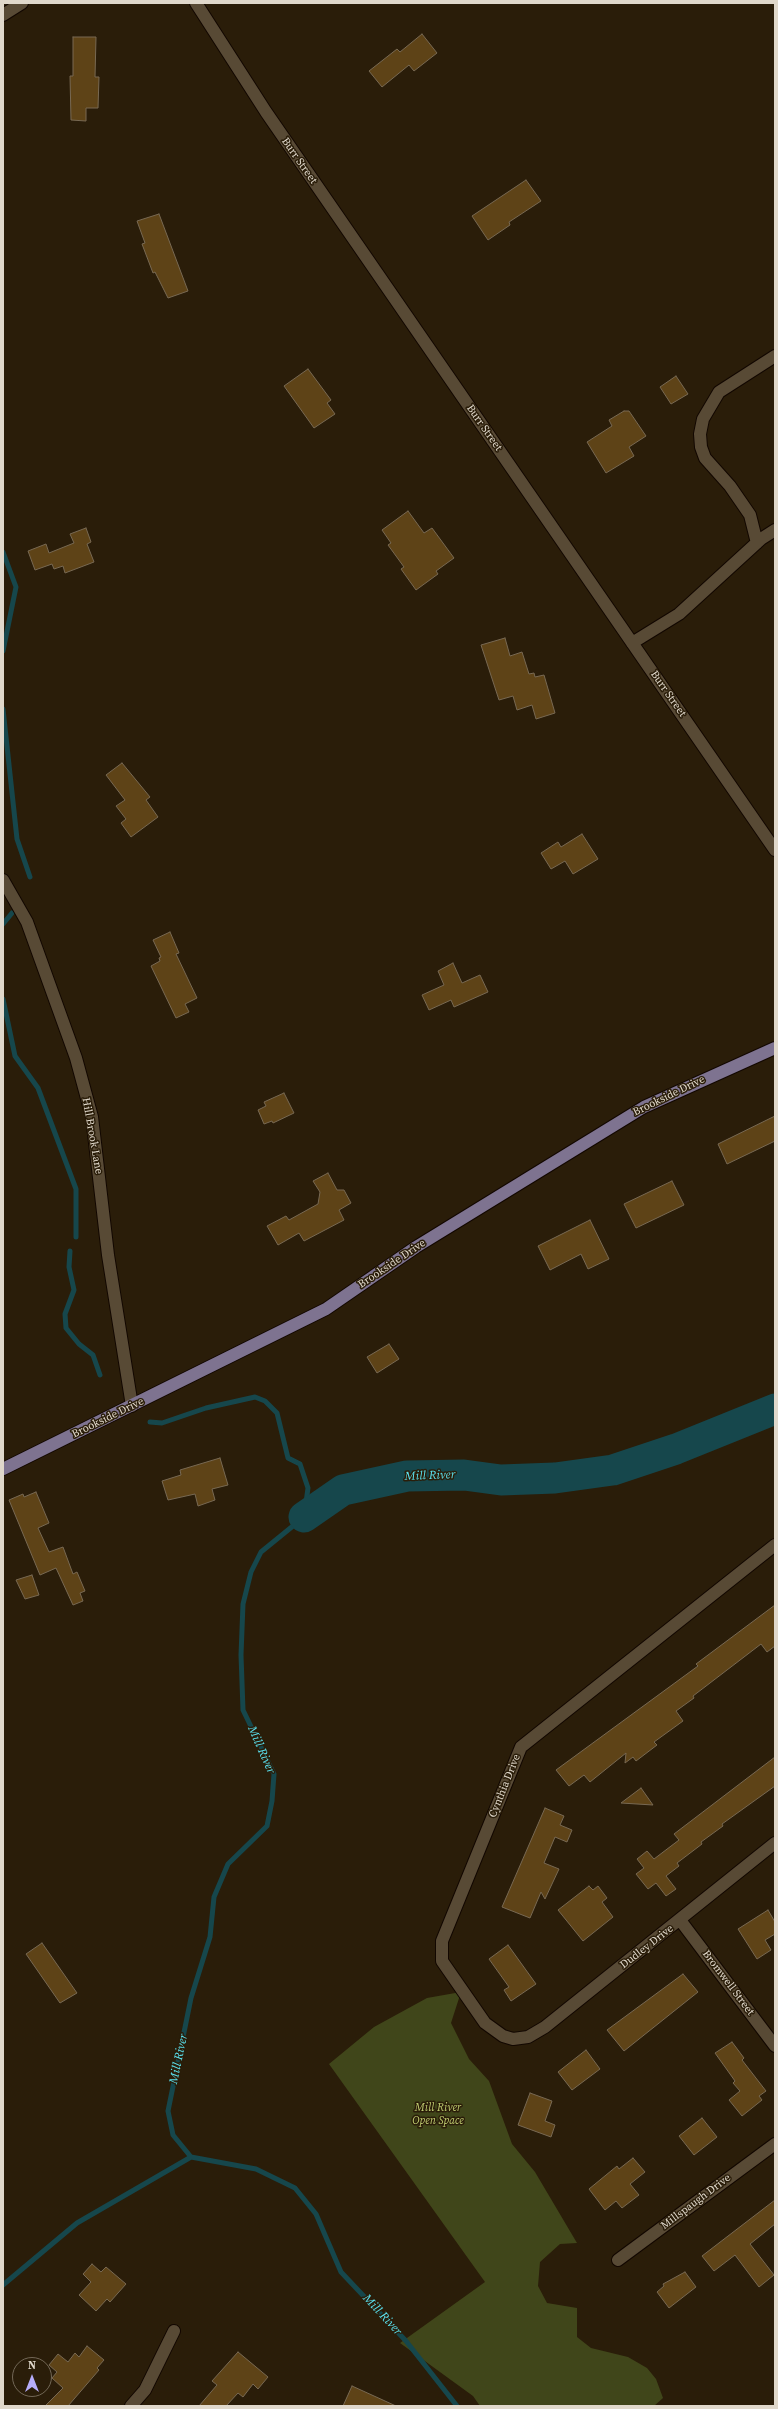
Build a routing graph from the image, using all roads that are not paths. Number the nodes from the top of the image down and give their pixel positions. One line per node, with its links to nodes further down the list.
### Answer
1 (22, 3): 3 (street)
2 (196, 3): 7 (street, Burr Street)
3 (3, 15)
4 (775, 356): 6 (street)
5 (775, 530): 6 (street)
6 (756, 543): 7 (street)
7 (632, 643): 8 (street, Burr Street)
8 (775, 850)
9 (3, 880): 11 (street, Hill Brook Lane)
10 (775, 1048): 11 (main road, Brookside Drive)
11 (132, 1406): 12 (main road, Brookside Drive)
12 (3, 1469)
13 (775, 1545): 16 (street, Cynthia Drive)
14 (775, 1843): 15 (street, Dudley Drive)
15 (680, 1920): 16 (street, Dudley Drive); 17 (street, Bromwell Street)
16 (513, 2039)
17 (775, 2046)
18 (775, 2144): 19 (street, Millspaugh Drive)
19 (618, 2260)
20 (174, 2331): 21 (street)
21 (131, 2406)

